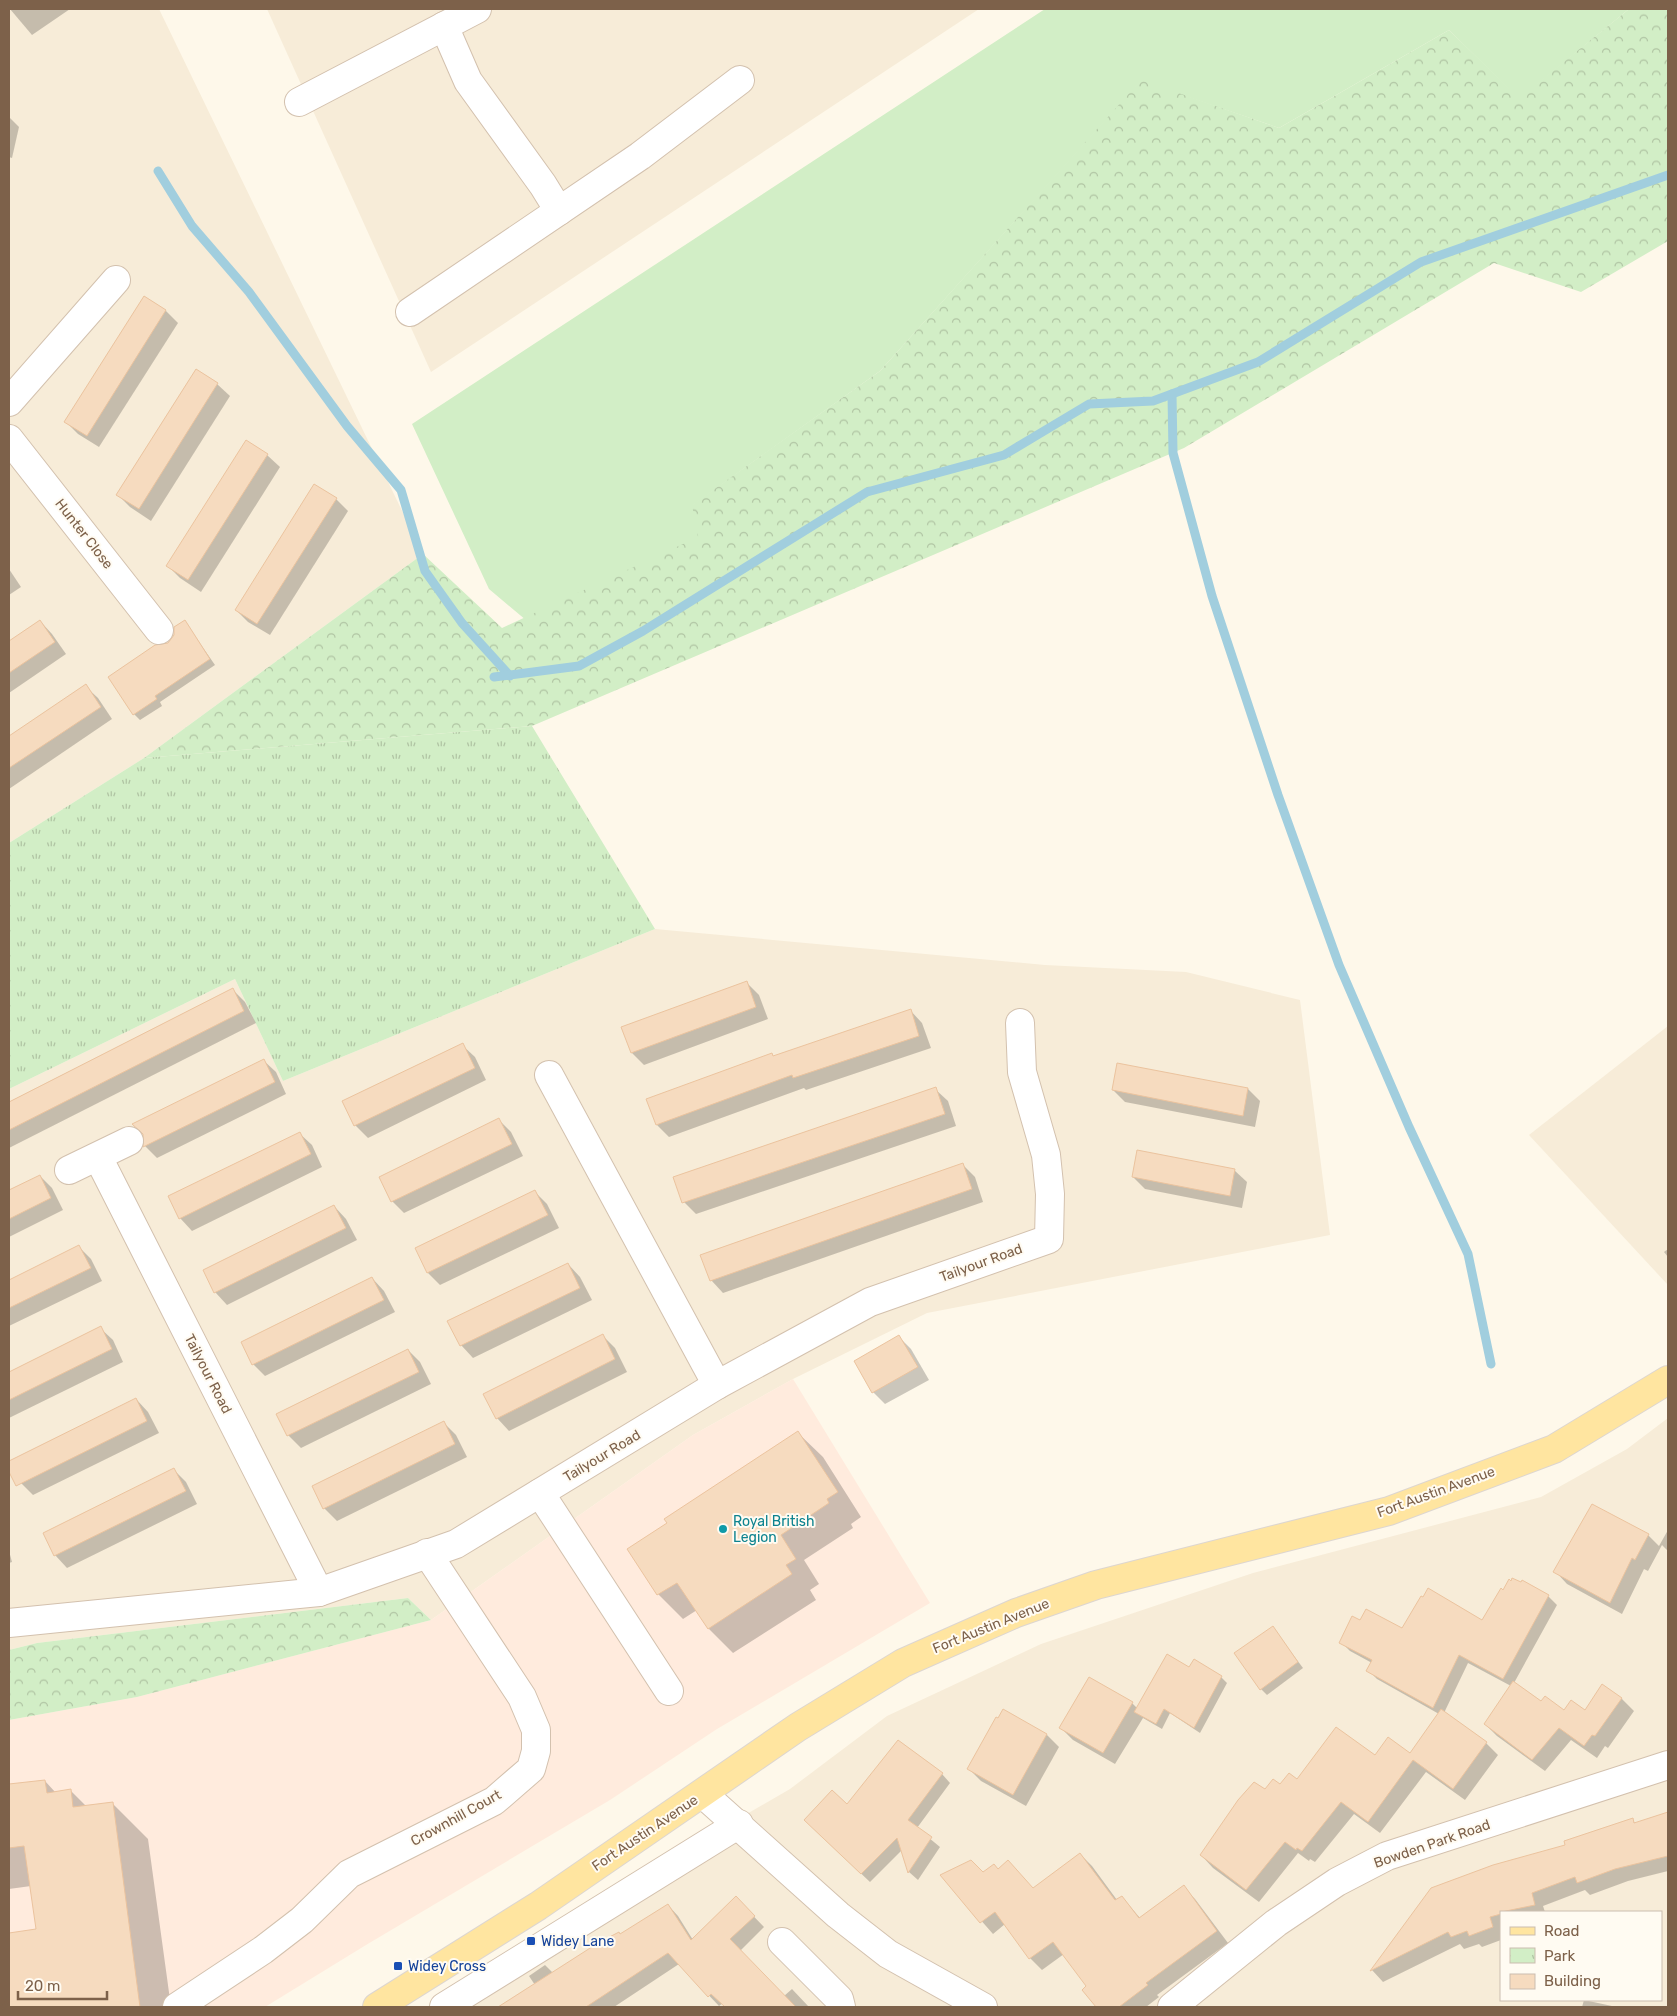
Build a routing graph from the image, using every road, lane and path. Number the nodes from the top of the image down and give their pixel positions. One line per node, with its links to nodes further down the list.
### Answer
1 (477, 9): 2 (street)
2 (444, 26): 4 (street); 5 (street)
3 (740, 80): 5 (street)
4 (299, 102)
5 (559, 211): 7 (street)
6 (116, 280): 8 (street)
7 (410, 312)
8 (9, 402)
9 (9, 439): 10 (street, Hunter Close)
10 (159, 630)
11 (1020, 1023): 17 (street, Tailyour Road)
12 (549, 1076): 17 (street)
13 (129, 1141): 14 (street)
14 (98, 1157): 15 (street); 20 (street, Tailyour Road)
15 (69, 1170)
16 (1668, 1380): 24 (main road, Fort Austin Avenue)
17 (717, 1385): 18 (street, Tailyour Road)
18 (540, 1494): 19 (street, Tailyour Road); 22 (street)
19 (427, 1553): 20 (street, Tailyour Road); 27 (street, Crownhill Court)
20 (319, 1592): 21 (street, Tailyour Road)
21 (9, 1624)
22 (669, 1691)
23 (1668, 1765): 32 (street, Bowden Park Road)
24 (703, 1794): 25 (street); 28 (main road, Fort Austin Avenue)
25 (739, 1824): 29 (street); 31 (street)
26 (782, 1942): 30 (street)
27 (177, 2007)
28 (378, 2007)
29 (444, 2007)
30 (841, 2007)
31 (983, 2007)
32 (1172, 2007)

